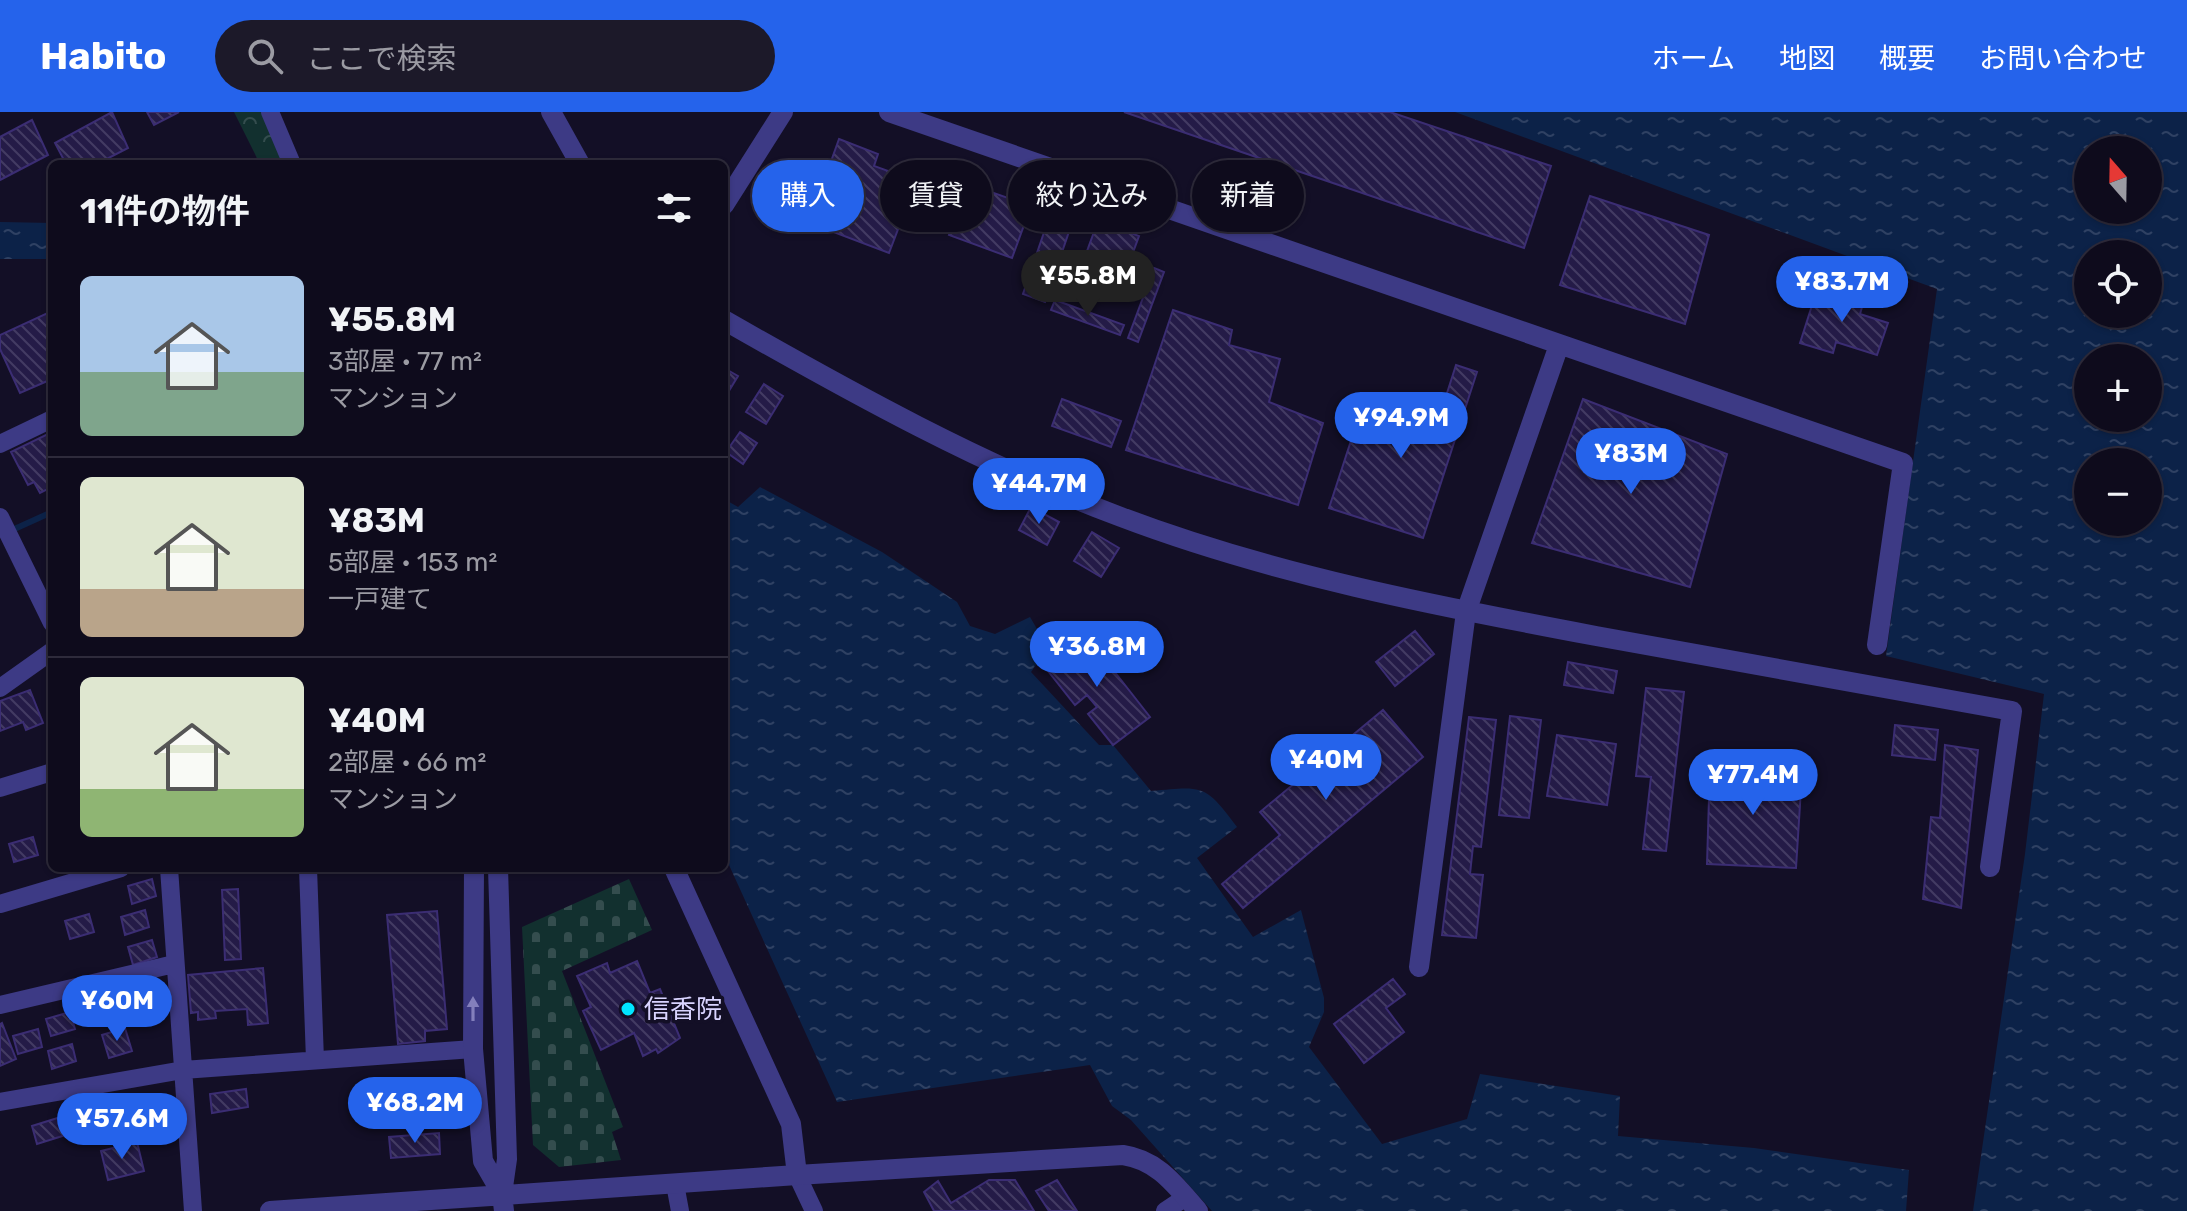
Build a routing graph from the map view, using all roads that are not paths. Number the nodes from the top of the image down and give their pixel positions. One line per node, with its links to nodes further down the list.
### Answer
1 (270, 112): 5 (street)
2 (551, 112): 6 (street)
3 (783, 112): 7 (street)
4 (889, 112): 9 (street)
5 (290, 160)
6 (578, 160)
7 (728, 199)
8 (728, 322): 13 (street)
9 (1559, 345): 13 (street); 15 (street)
10 (48, 421): 11 (street)
11 (0, 444)
12 (5, 528): 14 (street)
13 (1466, 612): 20 (street); 29 (street)
14 (48, 615)
15 (1877, 645)
16 (48, 654): 17 (street)
17 (0, 688)
18 (48, 773): 19 (street)
19 (0, 788)
20 (1990, 867)
21 (108, 872): 27 (street)
22 (169, 872): 28 (street)
23 (308, 872): 32 (street)
24 (474, 872): 31 (street, one-way to 24)
25 (498, 872): 37 (street)
26 (676, 872): 35 (street)
27 (0, 904)
28 (174, 964): 30 (street); 33 (street)
29 (1419, 967)
30 (0, 1005)
31 (473, 1049): 32 (street); 37 (street)
32 (315, 1060): 33 (street)
33 (183, 1070): 34 (street); 39 (street)
34 (0, 1102)
35 (797, 1175): 36 (street); 38 (street); 42 (street)
36 (675, 1184): 37 (street); 41 (street)
37 (503, 1202): 40 (street)
38 (1192, 1204): 43 (street)
39 (193, 1211)
40 (270, 1211)
41 (680, 1211)
42 (814, 1211)
43 (1165, 1211)

